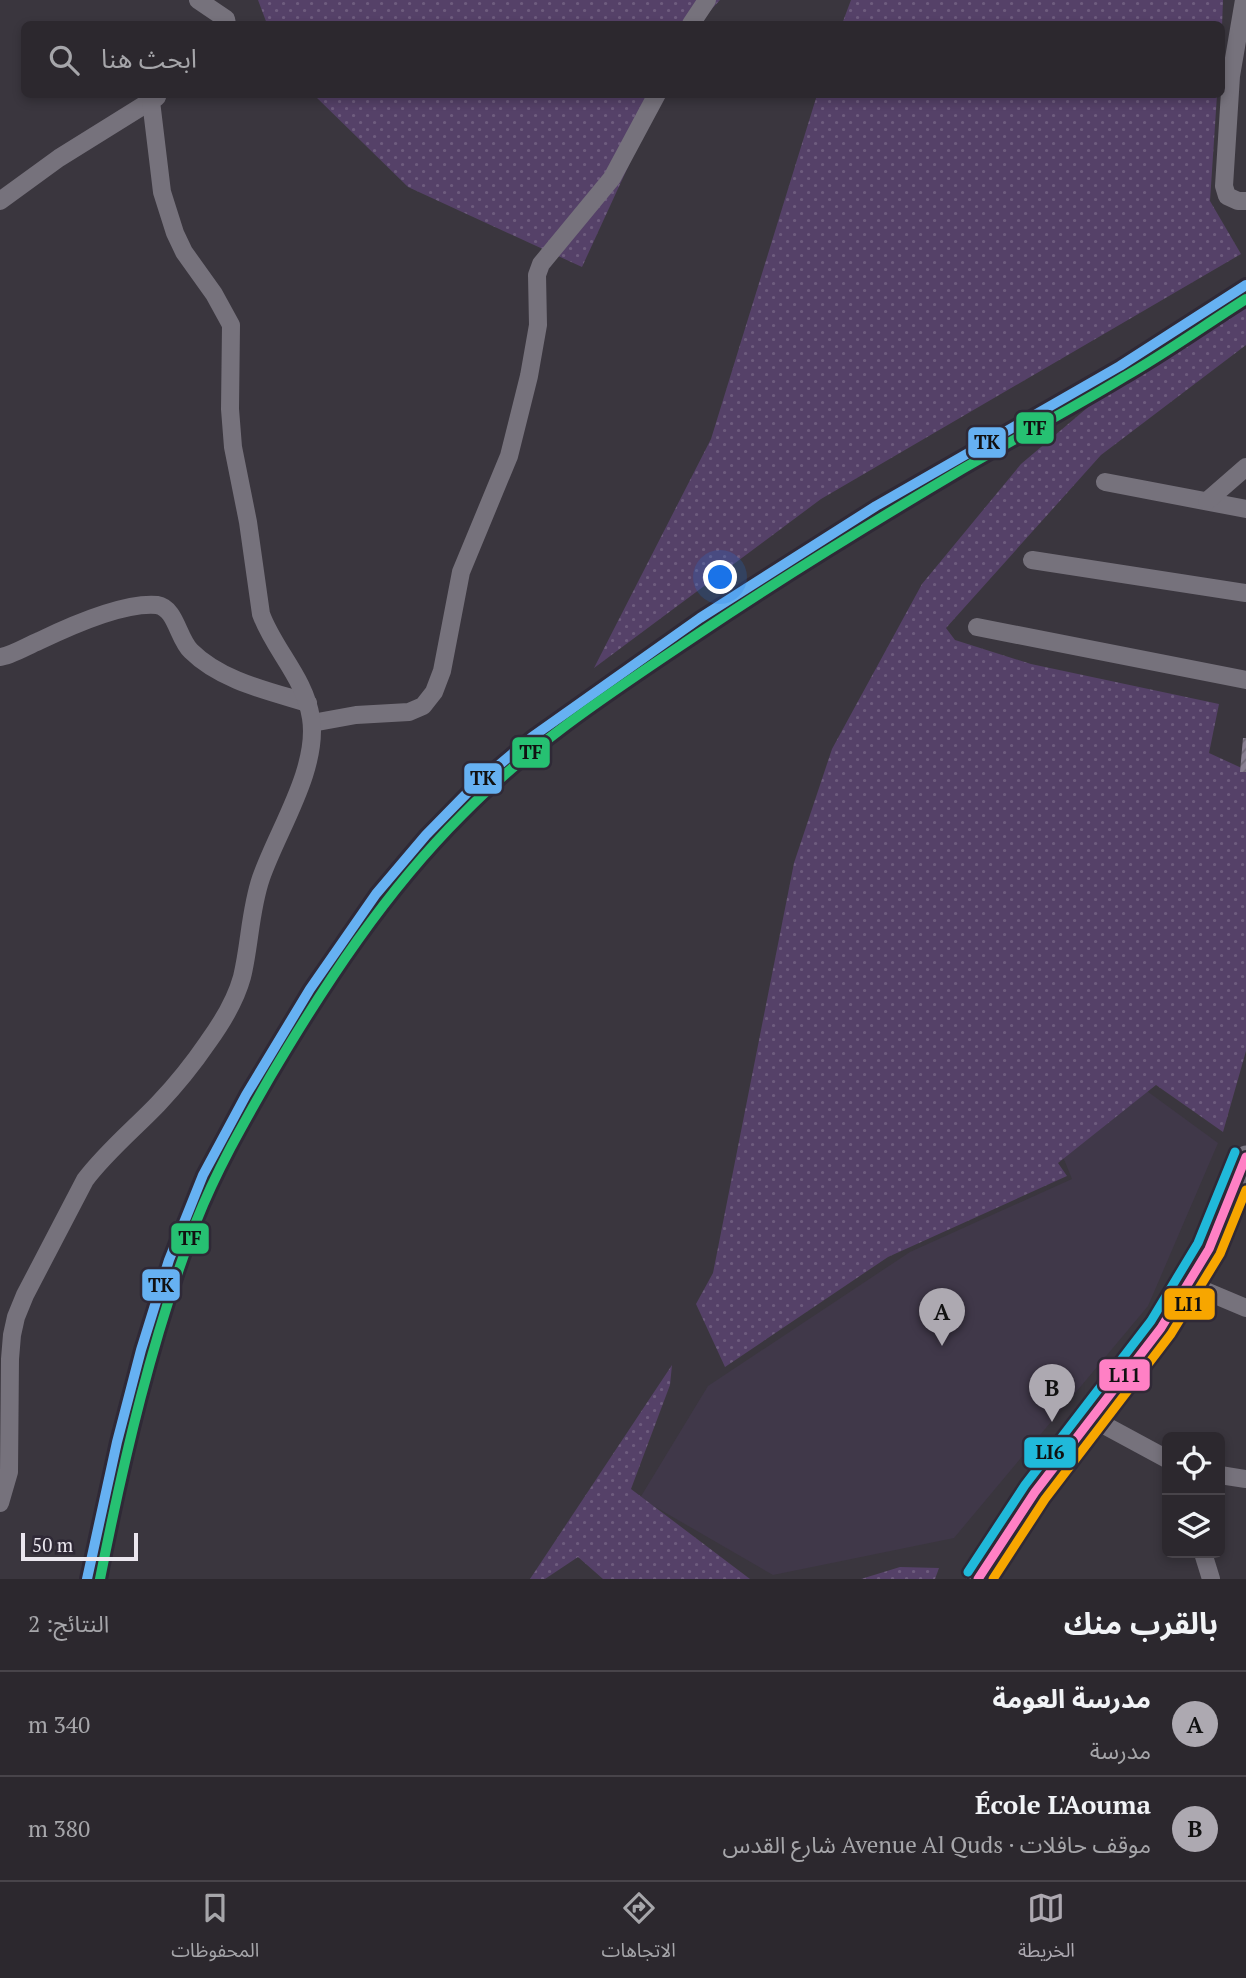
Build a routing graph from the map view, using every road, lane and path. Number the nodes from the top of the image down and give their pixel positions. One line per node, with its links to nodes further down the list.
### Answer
1 (198, 0): 4 (street)
2 (707, 0): 5 (street)
3 (1244, 0): 6 (street)
4 (226, 21)
5 (693, 21)
6 (1240, 59): 10 (street)
7 (156, 98): 9 (street); 20 (street)
8 (655, 98): 21 (street)
9 (0, 201)
10 (1246, 201)
11 (1246, 467): 13 (street)
12 (1105, 482): 13 (street)
13 (1207, 501): 14 (street)
14 (1246, 509)
15 (1032, 560): 16 (street)
16 (1246, 593)
17 (977, 627): 19 (street)
18 (0, 658): 20 (street)
19 (1246, 680)
20 (309, 703): 21 (street)
21 (312, 723): 29 (street)
22 (1246, 1157): 23 (main road)
23 (1189, 1284): 24 (street); 25 (main road)
24 (1246, 1308)
25 (1093, 1419): 26 (street); 31 (main road)
26 (1162, 1456)
27 (1225, 1476): 28 (street)
28 (1246, 1479)
29 (0, 1503)
30 (1205, 1558): 32 (street)
31 (978, 1579)
32 (1211, 1579)

